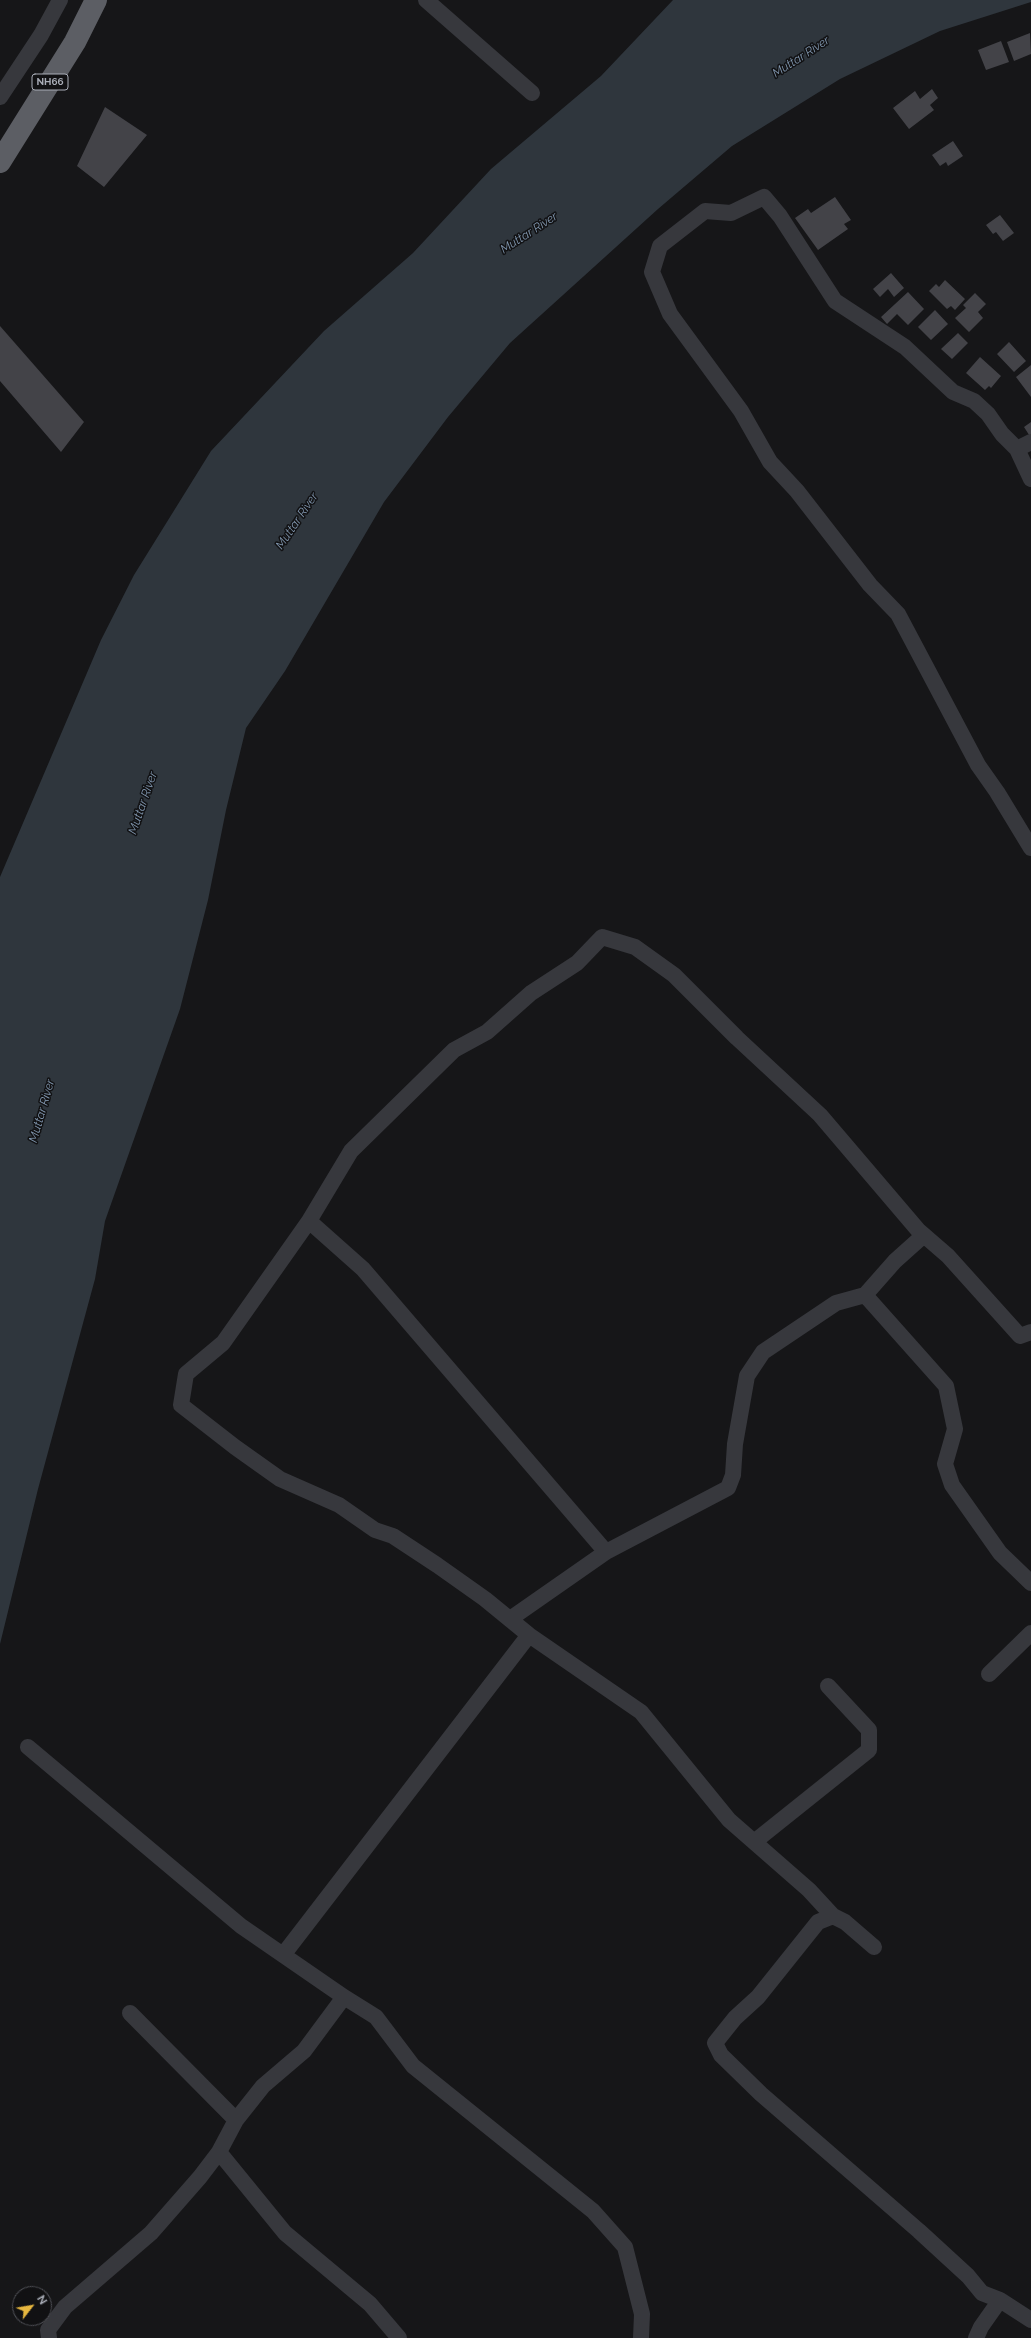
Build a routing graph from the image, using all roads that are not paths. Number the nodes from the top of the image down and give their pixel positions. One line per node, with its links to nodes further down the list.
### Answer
1 (60, 0): 5 (street)
2 (96, 0): 6 (highway, NH66)
3 (426, 0): 4 (street)
4 (532, 93)
5 (0, 98)
6 (0, 162)
7 (1024, 445): 8 (street); 9 (street)
8 (1031, 479)
9 (1026, 827): 10 (street)
10 (1031, 848)
11 (309, 1221): 12 (street); 15 (street); 17 (street)
12 (924, 1235): 13 (street); 14 (street)
13 (865, 1295): 15 (street); 16 (street)
14 (1031, 1332)
15 (606, 1552): 17 (street)
16 (1031, 1583)
17 (510, 1619): 19 (street)
18 (1031, 1633): 20 (street)
19 (528, 1634): 23 (street); 26 (street)
20 (990, 1674)
21 (828, 1686): 23 (street)
22 (28, 1747): 26 (street)
23 (754, 1842): 24 (street)
24 (833, 1916): 25 (street); 31 (street)
25 (874, 1947)
26 (283, 1955): 27 (street)
27 (344, 1997): 29 (street); 35 (street)
28 (130, 2013): 29 (street)
29 (236, 2120): 30 (street)
30 (218, 2152): 33 (street); 34 (street)
31 (1000, 2300): 32 (street); 36 (street)
32 (1031, 2320)
33 (49, 2338)
34 (400, 2338)
35 (641, 2338)
36 (976, 2338)

